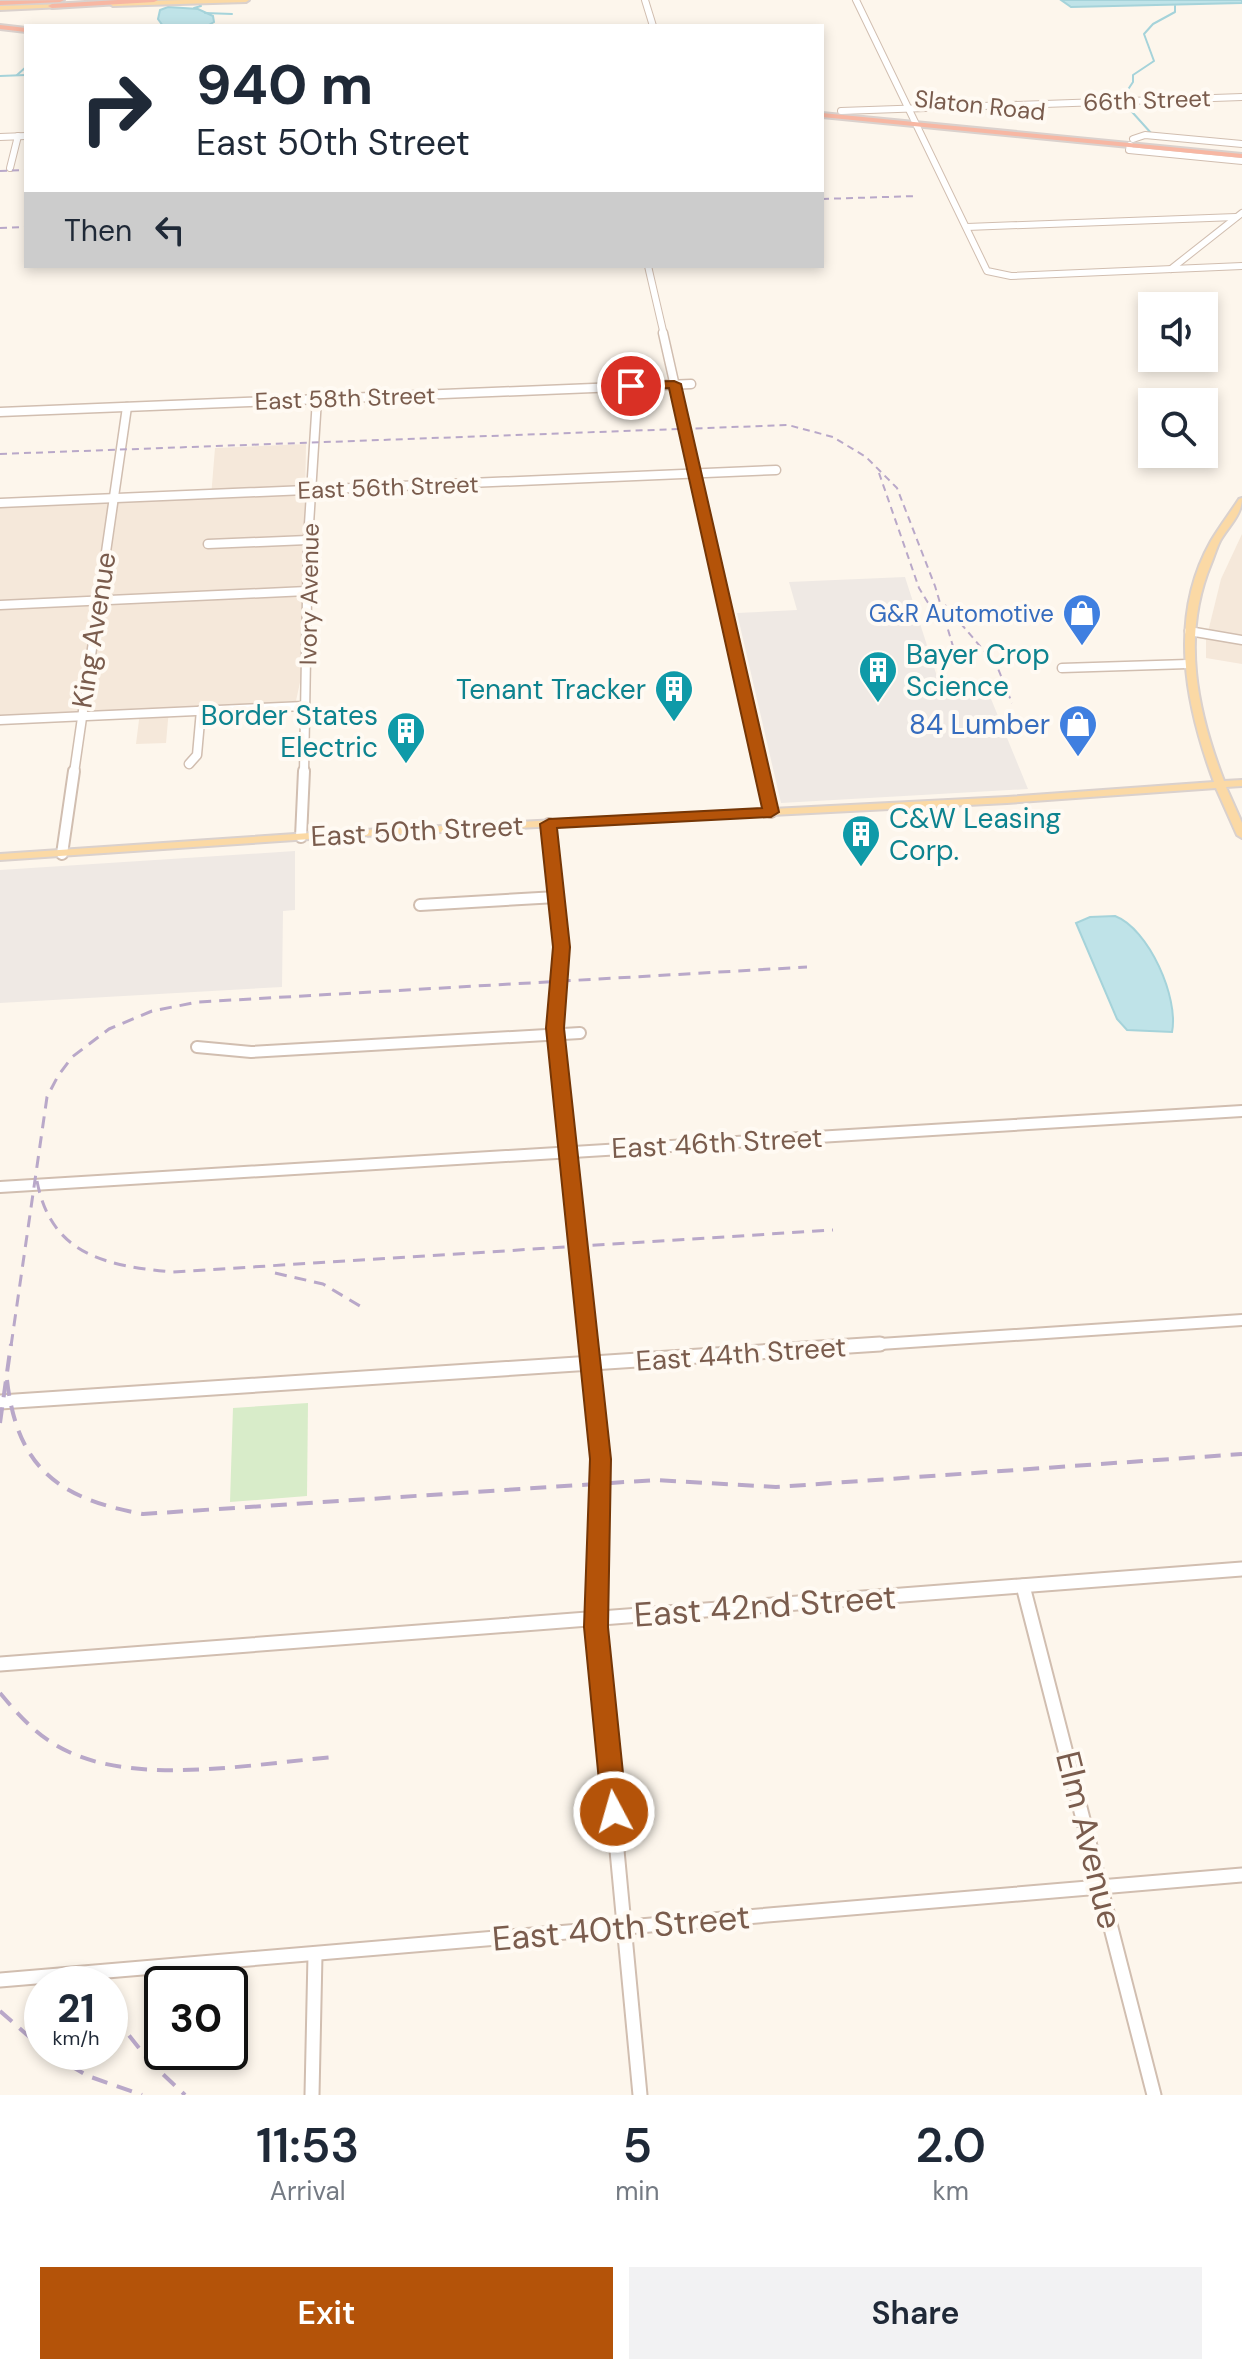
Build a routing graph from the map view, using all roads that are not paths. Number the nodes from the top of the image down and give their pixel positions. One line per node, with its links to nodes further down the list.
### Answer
1 (67, 0): 6 (highway)
2 (154, 0): 7 (highway)
3 (246, 0): 7 (main road)
4 (645, 0): 8 (street)
5 (856, 0): 12 (street)
6 (0, 6): 7 (main road)
7 (52, 6)
8 (652, 24)
9 (0, 30): 10 (highway)
10 (24, 32)
11 (1242, 97): 12 (street, 66th Street)
12 (909, 108): 13 (street, 66th Street); 16 (street)
13 (841, 111): 14 (highway, Slaton Road); 16 (highway, Slaton Road)
14 (824, 112)
15 (824, 112): 16 (highway, Slaton Road)
16 (915, 121): 19 (highway, Slaton Road); 23 (street)
17 (22, 136): 18 (street); 21 (street)
18 (0, 137)
19 (1132, 142): 20 (highway, Slaton Road); 20 (highway, Slaton Road)
20 (1242, 152)
21 (10, 168)
22 (1239, 215): 23 (street); 26 (street)
23 (967, 227): 26 (street)
24 (1242, 266): 26 (street)
25 (648, 268): 27 (street)
26 (1171, 269)
27 (674, 384): 28 (street, East 58th Street); 29 (street, East 58th Street); 33 (street)
28 (691, 384)
29 (317, 399): 30 (street, East 58th Street); 34 (street, Ivory Avenue)
30 (127, 407): 31 (street, East 58th Street); 35 (street, King Avenue)
31 (0, 412)
32 (776, 470): 33 (street, East 56th Street)
33 (694, 473): 34 (street, East 56th Street); 54 (street)
34 (312, 490): 35 (street, East 56th Street); 38 (street, Ivory Avenue)
35 (114, 498): 37 (street, East 56th Street); 41 (street, King Avenue)
36 (1242, 501): 43 (main road)
37 (0, 503)
38 (308, 540): 39 (street); 40 (street, Ivory Avenue)
39 (208, 544)
40 (307, 591): 41 (street); 47 (street, Ivory Avenue)
41 (99, 601): 42 (street); 49 (street, King Avenue)
42 (0, 605)
43 (1189, 631): 44 (street); 45 (main road)
44 (1242, 640)
45 (1188, 664): 46 (street); 53 (main road)
46 (1062, 668)
47 (304, 706): 48 (street); 57 (street, Ivory Avenue)
48 (201, 710): 49 (street); 51 (street)
49 (81, 717): 50 (street); 58 (street, King Avenue)
50 (0, 720)
51 (189, 764)
52 (1242, 783): 53 (main road, East 50th Street)
53 (1218, 784): 54 (main road, East 50th Street); 56 (main road)
54 (771, 812): 55 (main road, East 50th Street)
55 (549, 824): 57 (main road, East 50th Street); 60 (street)
56 (1242, 835)
57 (301, 837): 58 (main road, East 50th Street)
58 (62, 854): 59 (main road, East 50th Street)
59 (0, 857)
60 (557, 897): 61 (street); 63 (street)
61 (420, 905)
62 (580, 1033): 63 (street)
63 (556, 1034): 64 (street); 66 (street)
64 (197, 1047)
65 (1242, 1111): 66 (street, East 46th Street)
66 (569, 1152): 67 (street, East 46th Street); 69 (street)
67 (0, 1187)
68 (1242, 1320): 69 (street, East 44th Street)
69 (590, 1363): 70 (street, East 44th Street); 73 (street)
70 (0, 1402)
71 (1242, 1569): 72 (street, East 42nd Street)
72 (1023, 1586): 73 (street, East 42nd Street); 76 (street, Elm Avenue)
73 (596, 1619): 74 (street, East 42nd Street); 77 (street)
74 (0, 1664)
75 (1242, 1875): 76 (street, East 40th Street)
76 (1101, 1887): 77 (street, East 40th Street); 82 (street, Elm Avenue)
77 (626, 1928): 78 (street, East 40th Street); 81 (street)
78 (315, 1955): 79 (street, East 40th Street); 80 (street)
79 (0, 1980)
80 (312, 2095)
81 (640, 2095)
82 (1154, 2095)

